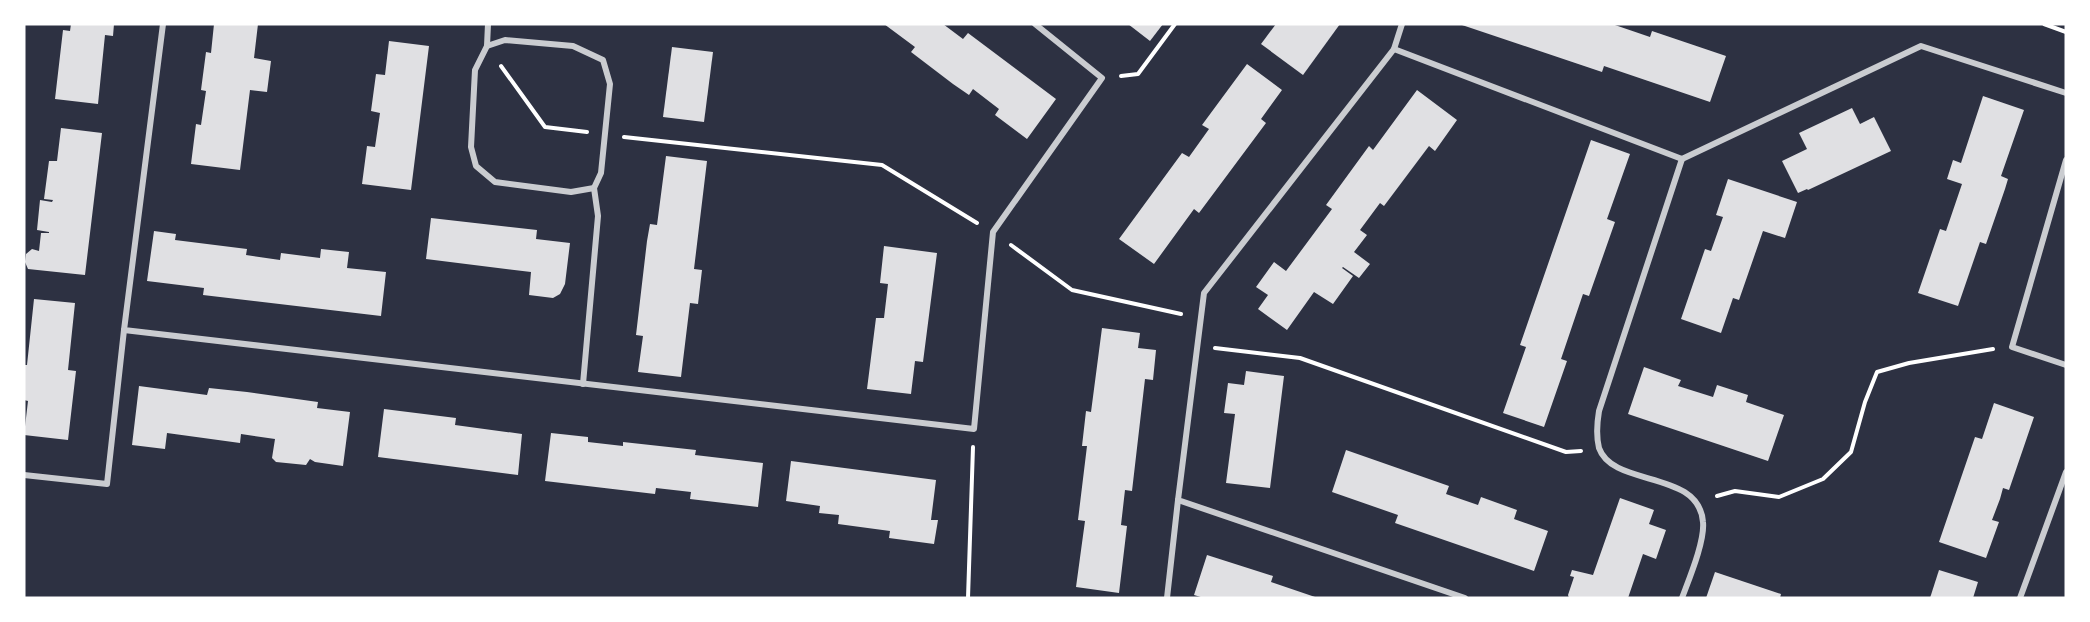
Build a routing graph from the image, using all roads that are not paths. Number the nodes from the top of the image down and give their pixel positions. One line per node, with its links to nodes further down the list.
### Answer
1 (163, 24): 11 (street)
2 (488, 24): 5 (street)
3 (1035, 24): 13 (street)
4 (1402, 24): 6 (street)
5 (487, 46): 10 (street); 10 (street)
6 (1394, 49): 8 (street); 16 (street)
7 (2066, 93): 8 (street)
8 (1682, 159): 19 (street)
9 (2066, 160): 12 (street)
10 (594, 188): 13 (street)
11 (124, 330): 13 (street); 15 (street)
12 (2066, 365)
13 (584, 384)
14 (2066, 472): 20 (street)
15 (24, 475)
16 (1178, 500): 17 (street); 18 (street)
17 (1167, 598)
18 (1465, 598)
19 (1682, 598)
20 (2020, 598)

